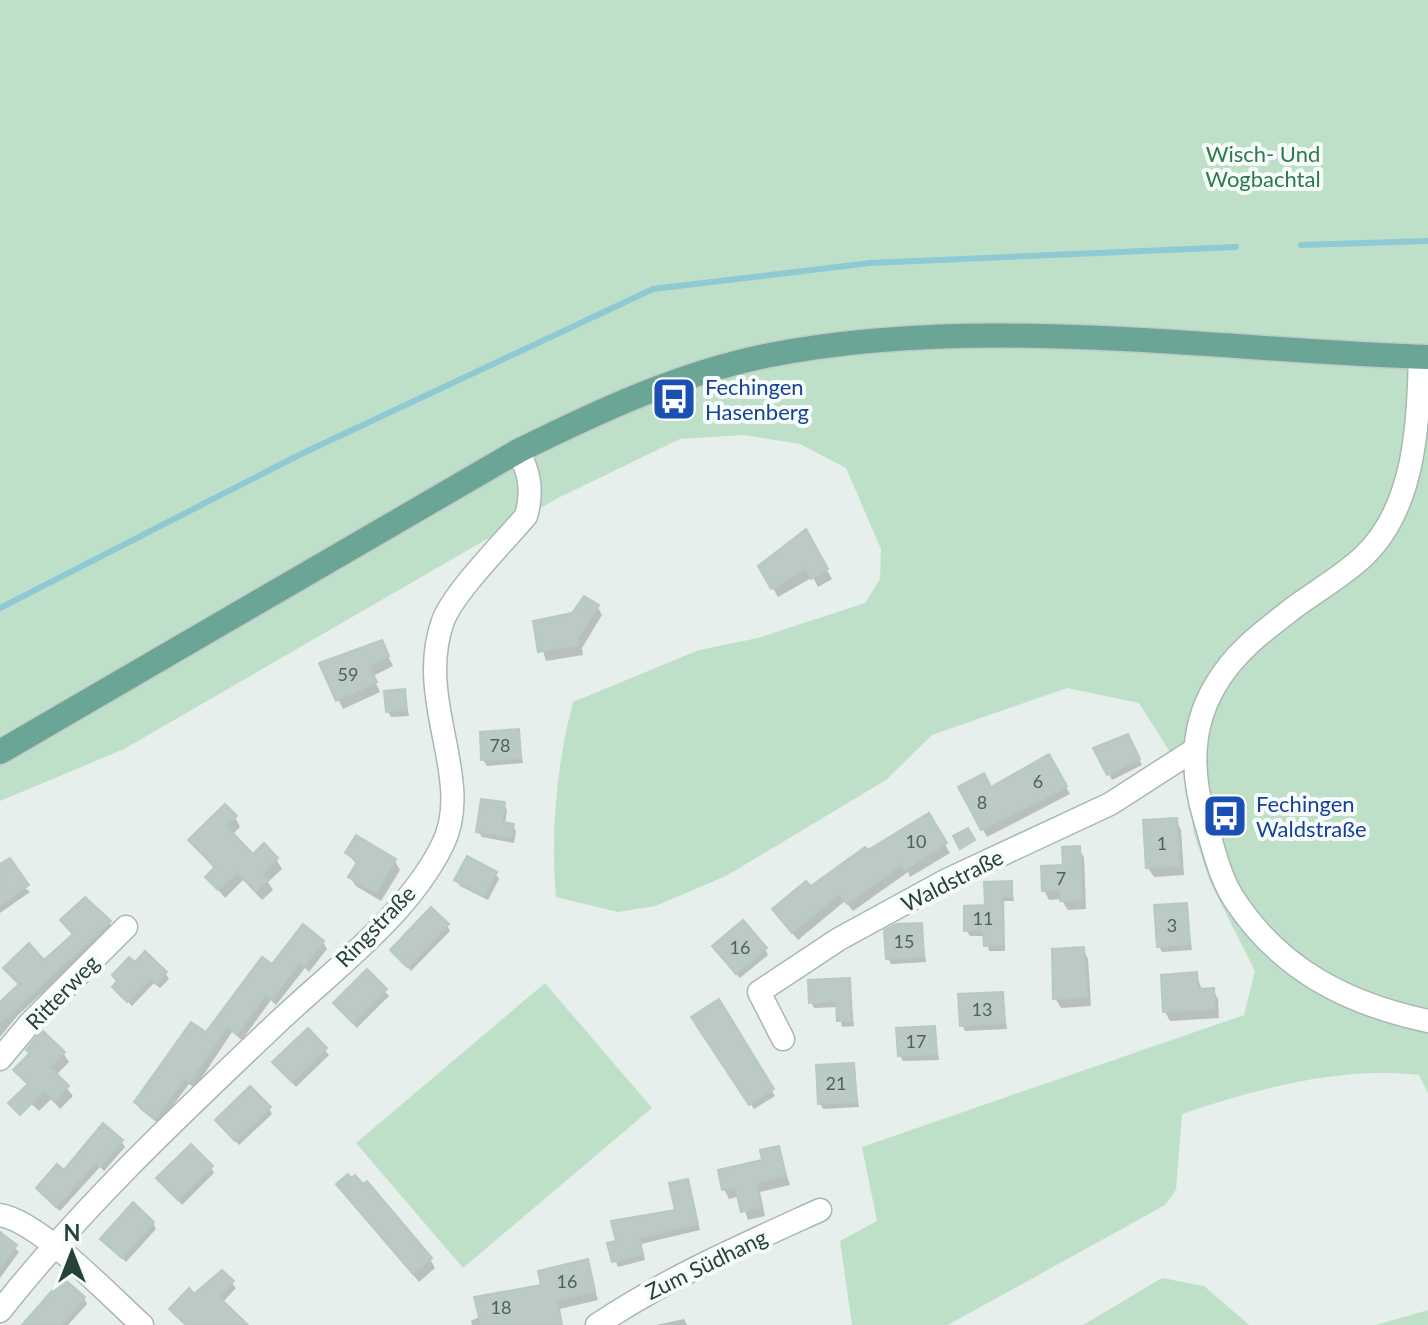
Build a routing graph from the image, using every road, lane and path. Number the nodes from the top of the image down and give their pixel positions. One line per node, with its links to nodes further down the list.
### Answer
1 (1424, 357): 2 (main road); 3 (street)
2 (518, 451): 4 (main road); 11 (street, Ringstraße)
3 (1194, 750): 6 (street); 7 (street, Waldstraße)
4 (0, 752)
5 (126, 927): 8 (street, Ritterweg)
6 (1428, 1021)
7 (783, 1039)
8 (0, 1059)
9 (820, 1210): 14 (street, Zum Südhang)
10 (0, 1215): 11 (street)
11 (52, 1245): 12 (street, Ringstraße); 13 (street)
12 (0, 1311)
13 (142, 1325)
14 (597, 1325)

